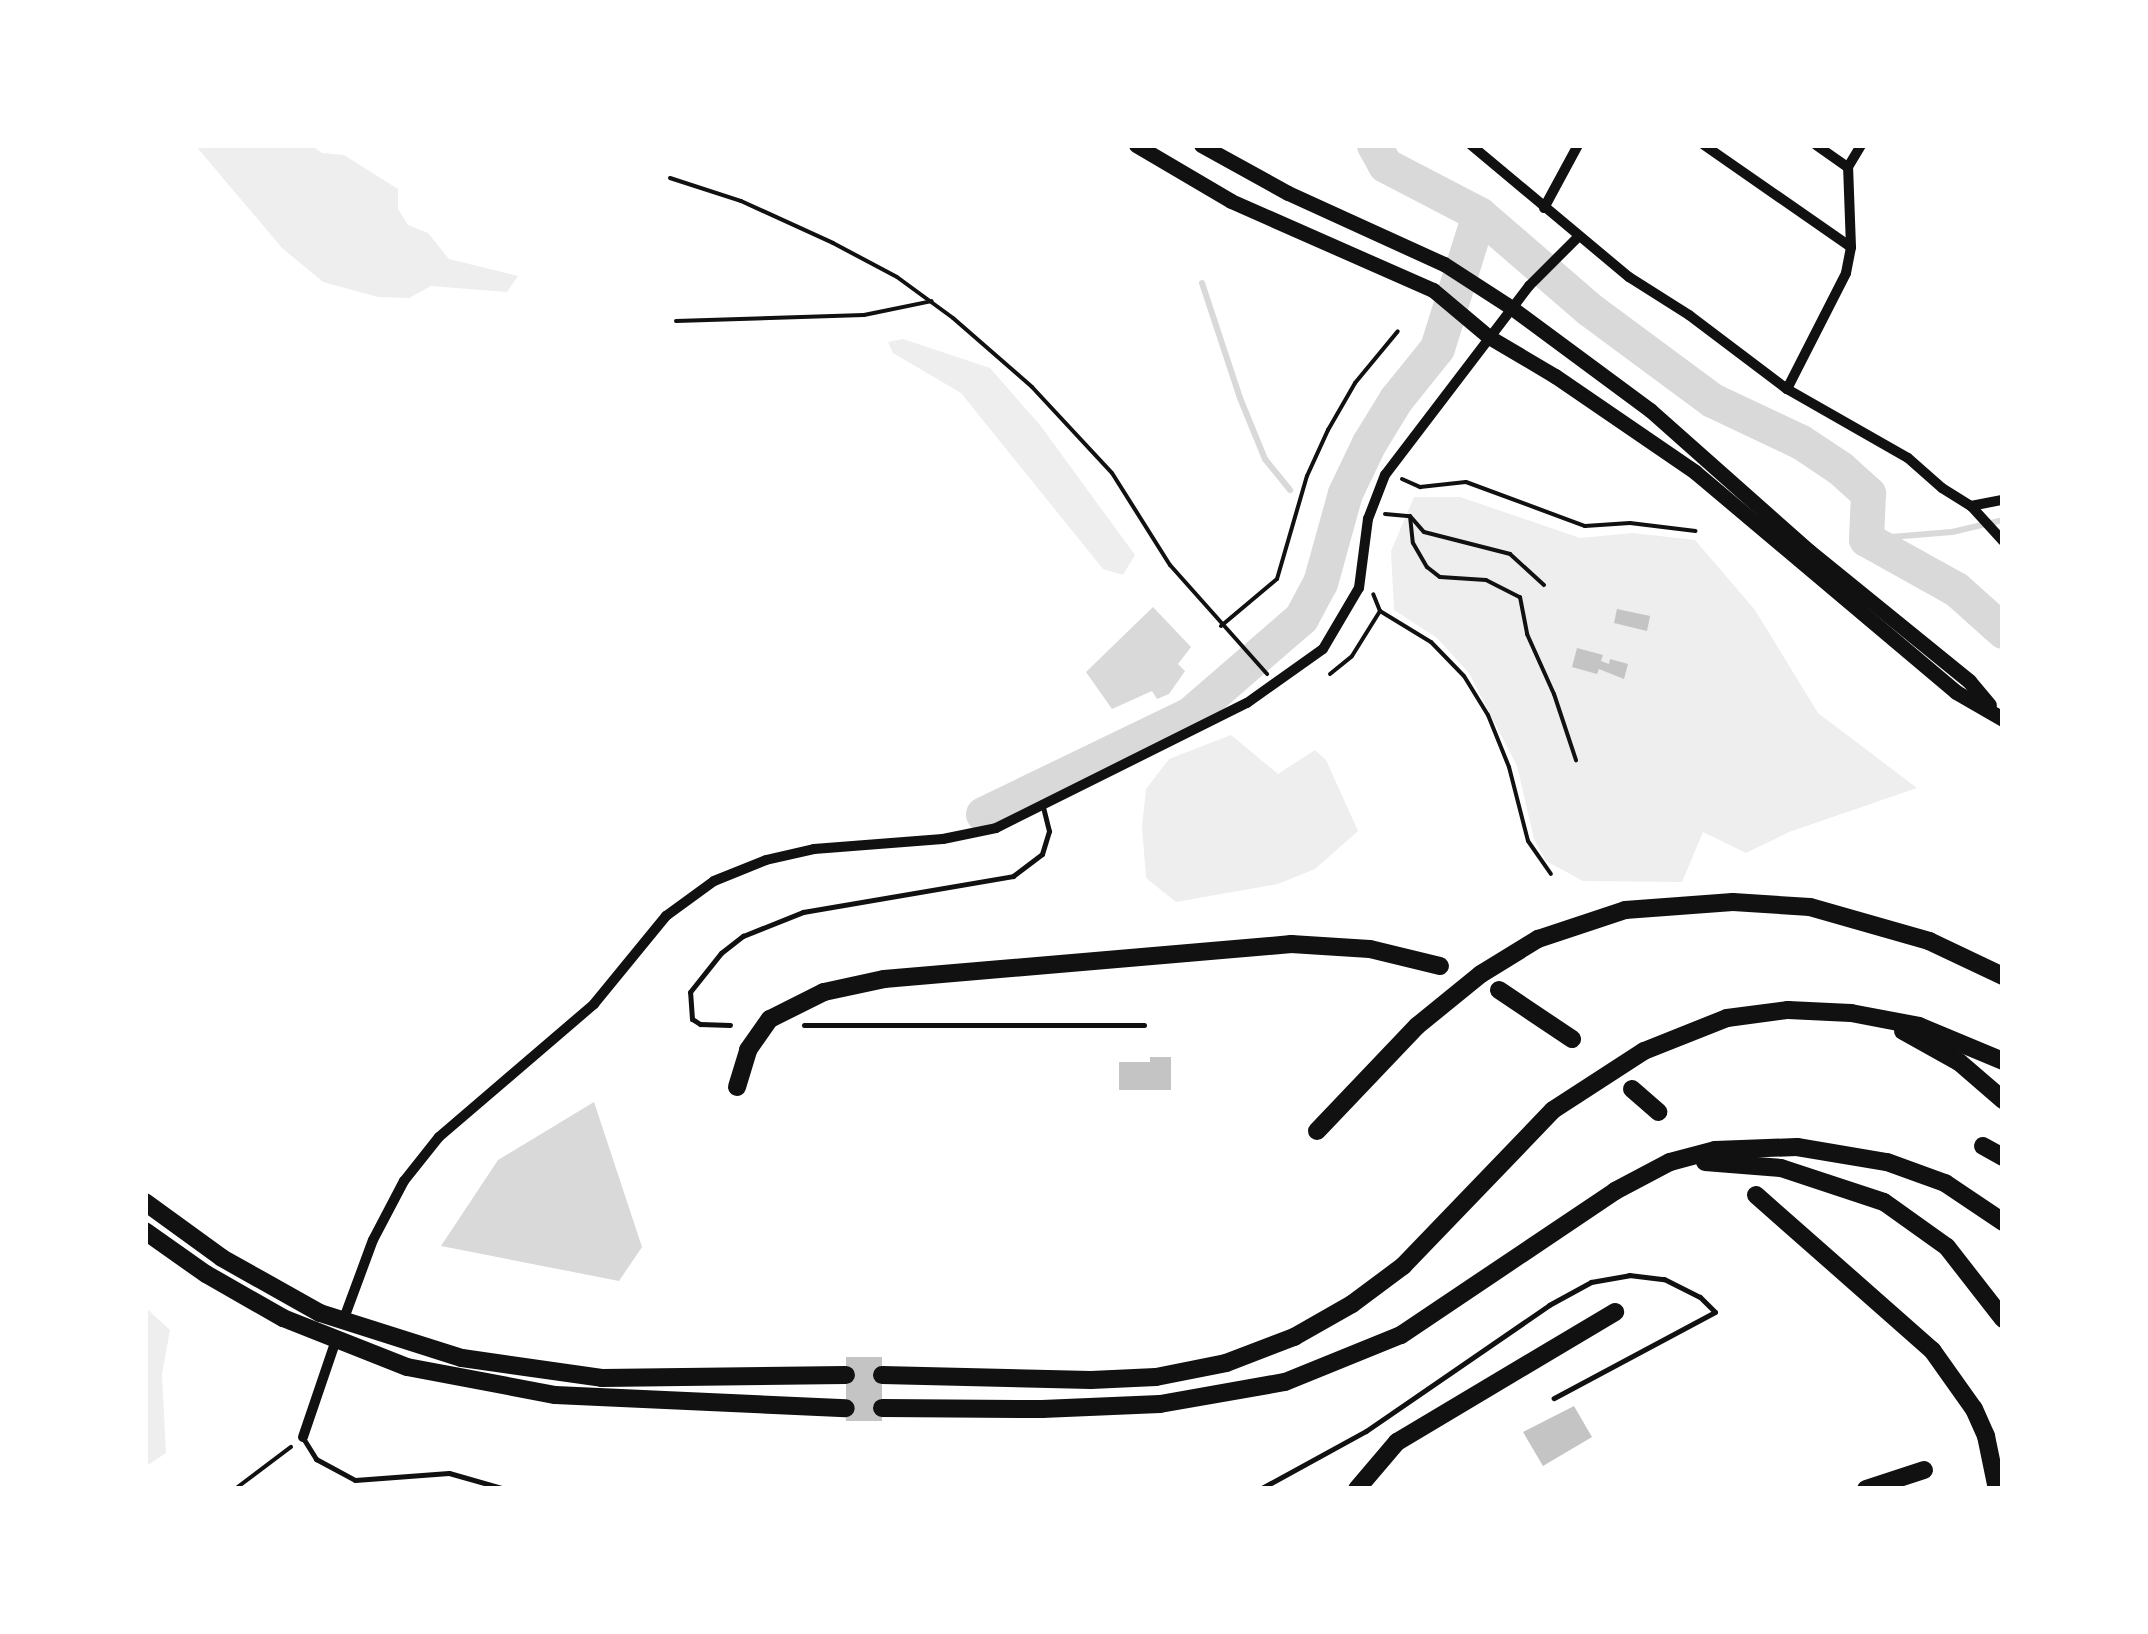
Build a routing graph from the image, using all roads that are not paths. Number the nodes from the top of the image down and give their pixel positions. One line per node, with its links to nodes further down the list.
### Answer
1 (1136, 145): 13 (main road)
2 (1201, 145): 12 (main road)
3 (1472, 145): 9 (street)
4 (1578, 145): 9 (street)
5 (1704, 145): 11 (street)
6 (1816, 145): 8 (street)
7 (1861, 145): 8 (street)
8 (1848, 167): 11 (street)
9 (1544, 208): 10 (street)
10 (1578, 237): 12 (street); 14 (street)
11 (1852, 247): 14 (street)
12 (1512, 308): 13 (street); 18 (main road)
13 (1489, 338): 18 (main road); 19 (street)
14 (1787, 389): 16 (street)
15 (2003, 500): 16 (street)
16 (1972, 506): 17 (street)
17 (2002, 540)
18 (2001, 718)
19 (1043, 807): 24 (lane); 48 (street)
20 (1440, 966): 29 (highway)
21 (2003, 976): 33 (highway)
22 (1498, 990): 27 (highway)
23 (1851, 1012): 28 (highway); 31 (highway); 44 (highway)
24 (730, 1024)
25 (804, 1025): 26 (lane)
26 (1144, 1025)
27 (1572, 1039)
28 (2003, 1061)
29 (737, 1086)
30 (1632, 1090): 32 (highway)
31 (2003, 1100)
32 (1658, 1112)
33 (1317, 1131)
34 (1983, 1146): 35 (highway)
35 (2003, 1157)
36 (1642, 1176): 39 (highway); 42 (highway); 47 (highway)
37 (1756, 1194): 54 (highway)
38 (145, 1202): 43 (highway)
39 (2003, 1222)
40 (145, 1231): 46 (highway)
41 (1616, 1312): 52 (highway)
42 (2003, 1319)
43 (846, 1375)
44 (882, 1375)
45 (1554, 1398): 51 (lane)
46 (846, 1408)
47 (882, 1408)
48 (302, 1437): 50 (lane)
49 (1924, 1470): 53 (highway)
50 (505, 1489)
51 (1260, 1489)
52 (1358, 1489)
53 (1866, 1489)
54 (1998, 1489)

